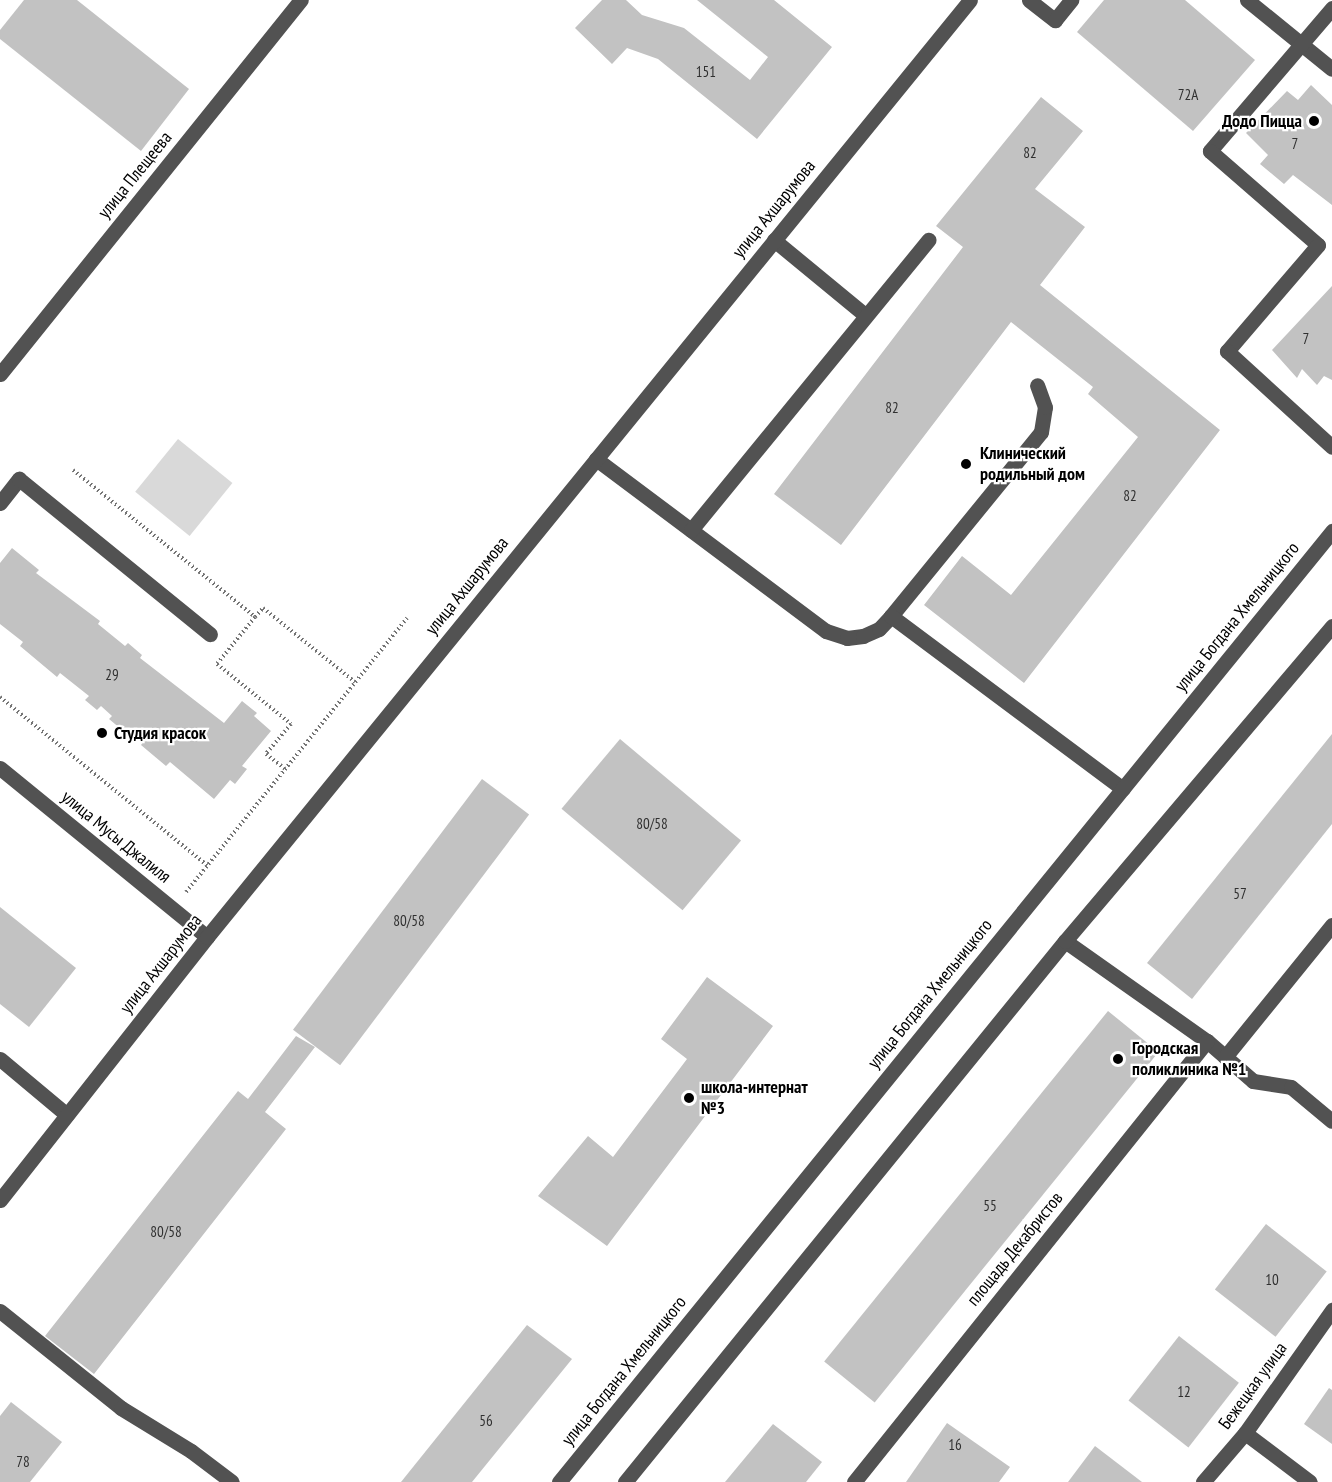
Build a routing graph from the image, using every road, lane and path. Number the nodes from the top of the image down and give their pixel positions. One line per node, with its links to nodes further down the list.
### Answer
1 (301, 0): 12 (street, улица Плещеева)
2 (970, 0): 9 (street, улица Ахшарумова)
3 (1029, 0): 4 (street)
4 (1071, 0)
5 (1247, 0): 7 (street)
6 (1332, 8): 7 (street)
7 (1302, 44): 8 (street); 14 (street)
8 (1332, 69)
9 (774, 240): 11 (street); 15 (street, улица Ахшарумова)
10 (928, 240): 11 (street)
11 (865, 315): 18 (street)
12 (0, 374)
13 (1037, 385): 20 (street)
14 (1332, 447)
15 (596, 459): 18 (street); 33 (street, улица Ахшарумова)
16 (73, 470): 21 (path)
17 (0, 503): 24 (street)
18 (691, 530): 20 (street)
19 (1332, 531): 29 (street, улица Богдана Хмельницкого)
20 (891, 616): 29 (street)
21 (255, 617): 25 (path); 28 (path)
22 (407, 618): 25 (path)
23 (1332, 626): 34 (street)
24 (210, 634)
25 (355, 682): 28 (path)
26 (0, 697): 30 (path)
27 (0, 768): 31 (street, улица Мусы Джалиля)
28 (285, 769): 30 (path)
29 (1123, 789): 45 (street, улица Богдана Хмельницкого)
30 (207, 865): 31 (path)
31 (172, 908): 33 (street, улица Мусы Джалиля)
32 (1332, 925): 36 (street)
33 (207, 937): 38 (street, улица Ахшарумова)
34 (1065, 941): 35 (street); 46 (street)
35 (1207, 1041): 36 (street); 47 (street, площадь Декабристов)
36 (1225, 1057): 39 (street)
37 (0, 1059): 38 (street)
38 (67, 1115): 40 (street, улица Ахшарумова)
39 (1332, 1120)
40 (0, 1200)
41 (1332, 1310): 43 (street, Бежецкая улица)
42 (0, 1311): 44 (street)
43 (1245, 1433): 48 (street, Бежецкая улица); 49 (street)
44 (232, 1482)
45 (559, 1482)
46 (625, 1482)
47 (854, 1482)
48 (1203, 1482)
49 (1310, 1482)

